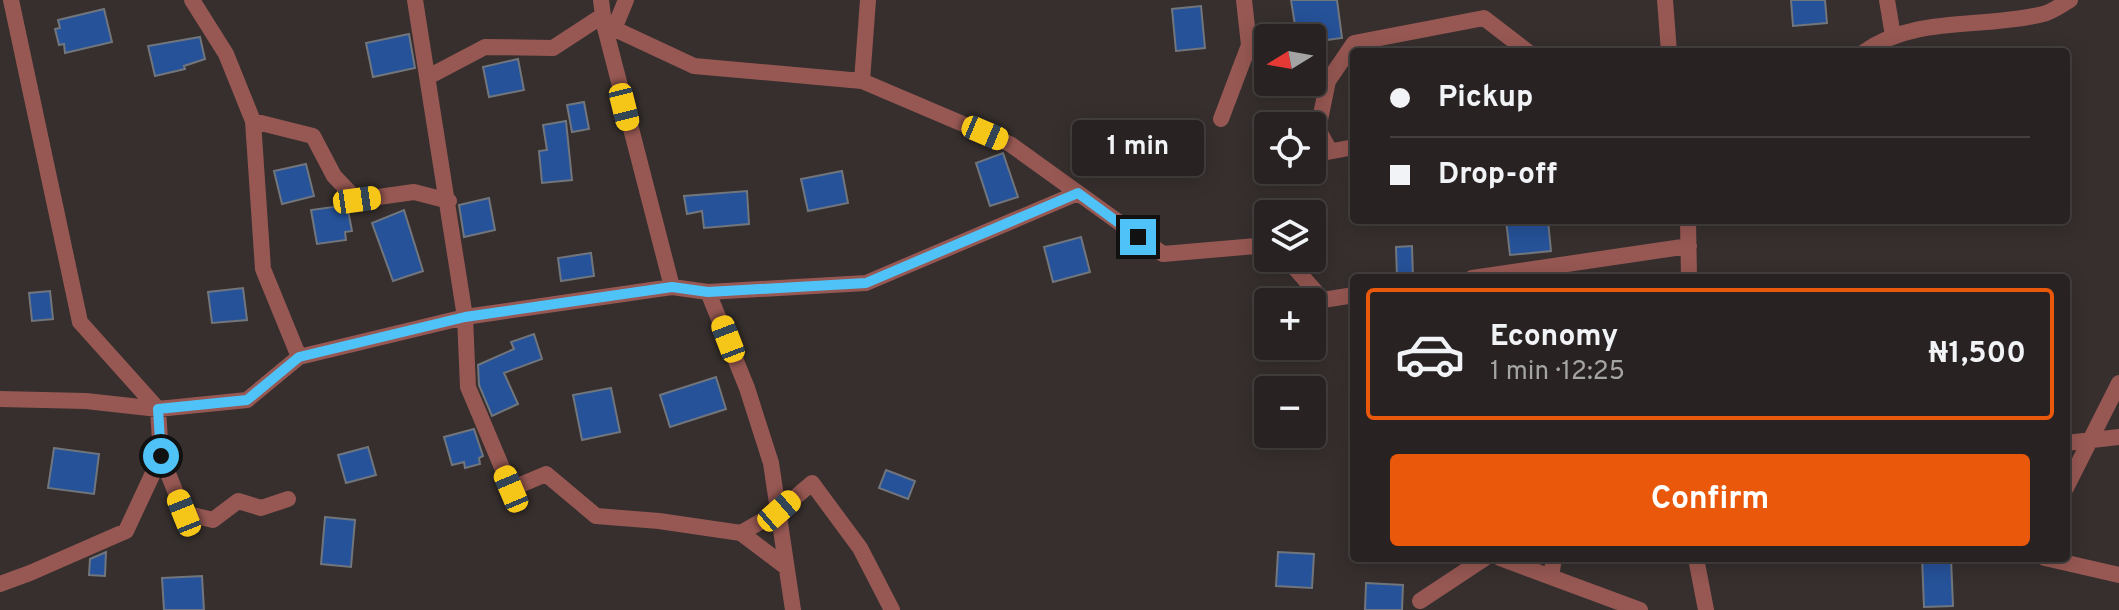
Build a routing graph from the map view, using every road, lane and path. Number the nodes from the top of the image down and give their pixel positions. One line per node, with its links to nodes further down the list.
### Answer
1 (11, 0): 39 (street)
2 (192, 0): 20 (street)
3 (415, 0): 17 (street)
4 (626, 0): 10 (street)
5 (868, 0): 18 (street)
6 (1244, 0): 19 (street)
7 (1665, 0): 14 (street)
8 (1887, 0): 11 (street)
9 (2070, 0): 11 (street)
10 (605, 17): 17 (street); 18 (street); 32 (street)
11 (1893, 36): 15 (street)
12 (1351, 48): 13 (street)
13 (1523, 48)
14 (1669, 48)
15 (1869, 48)
16 (1350, 49): 22 (street)
17 (428, 77): 25 (street)
18 (862, 81): 24 (street)
19 (1221, 119)
20 (253, 121): 25 (street); 36 (street)
21 (1350, 148): 22 (street)
22 (1330, 151): 23 (street)
23 (1326, 152)
24 (1078, 193): 27 (street); 33 (street)
25 (449, 201): 35 (street)
26 (1688, 224): 28 (street)
27 (1254, 246)
28 (1689, 246): 30 (street); 31 (street)
29 (1298, 272): 34 (street)
30 (1549, 273)
31 (1689, 274)
32 (672, 287): 33 (street); 35 (street)
33 (708, 292): 46 (street)
34 (1350, 296)
35 (465, 317): 36 (street); 47 (street)
36 (299, 357): 39 (street)
37 (2119, 383): 42 (street)
38 (0, 399): 39 (street)
39 (158, 409): 43 (street)
40 (2119, 437): 42 (street)
41 (2070, 443): 42 (street)
42 (2089, 443): 44 (street)
43 (161, 456): 45 (street); 56 (street)
44 (2070, 480)
45 (288, 499)
46 (779, 511): 47 (street); 53 (street); 59 (street)
47 (741, 533): 53 (street)
48 (1479, 562): 57 (street)
49 (1511, 562): 55 (street)
50 (1553, 562): 55 (street)
51 (1697, 562): 61 (street)
52 (2062, 562): 54 (street)
53 (786, 567): 58 (street)
54 (2119, 575)
55 (1551, 577): 60 (street)
56 (0, 584)
57 (1420, 601)
58 (793, 610)
59 (892, 610)
60 (1640, 610)
61 (1706, 610)

